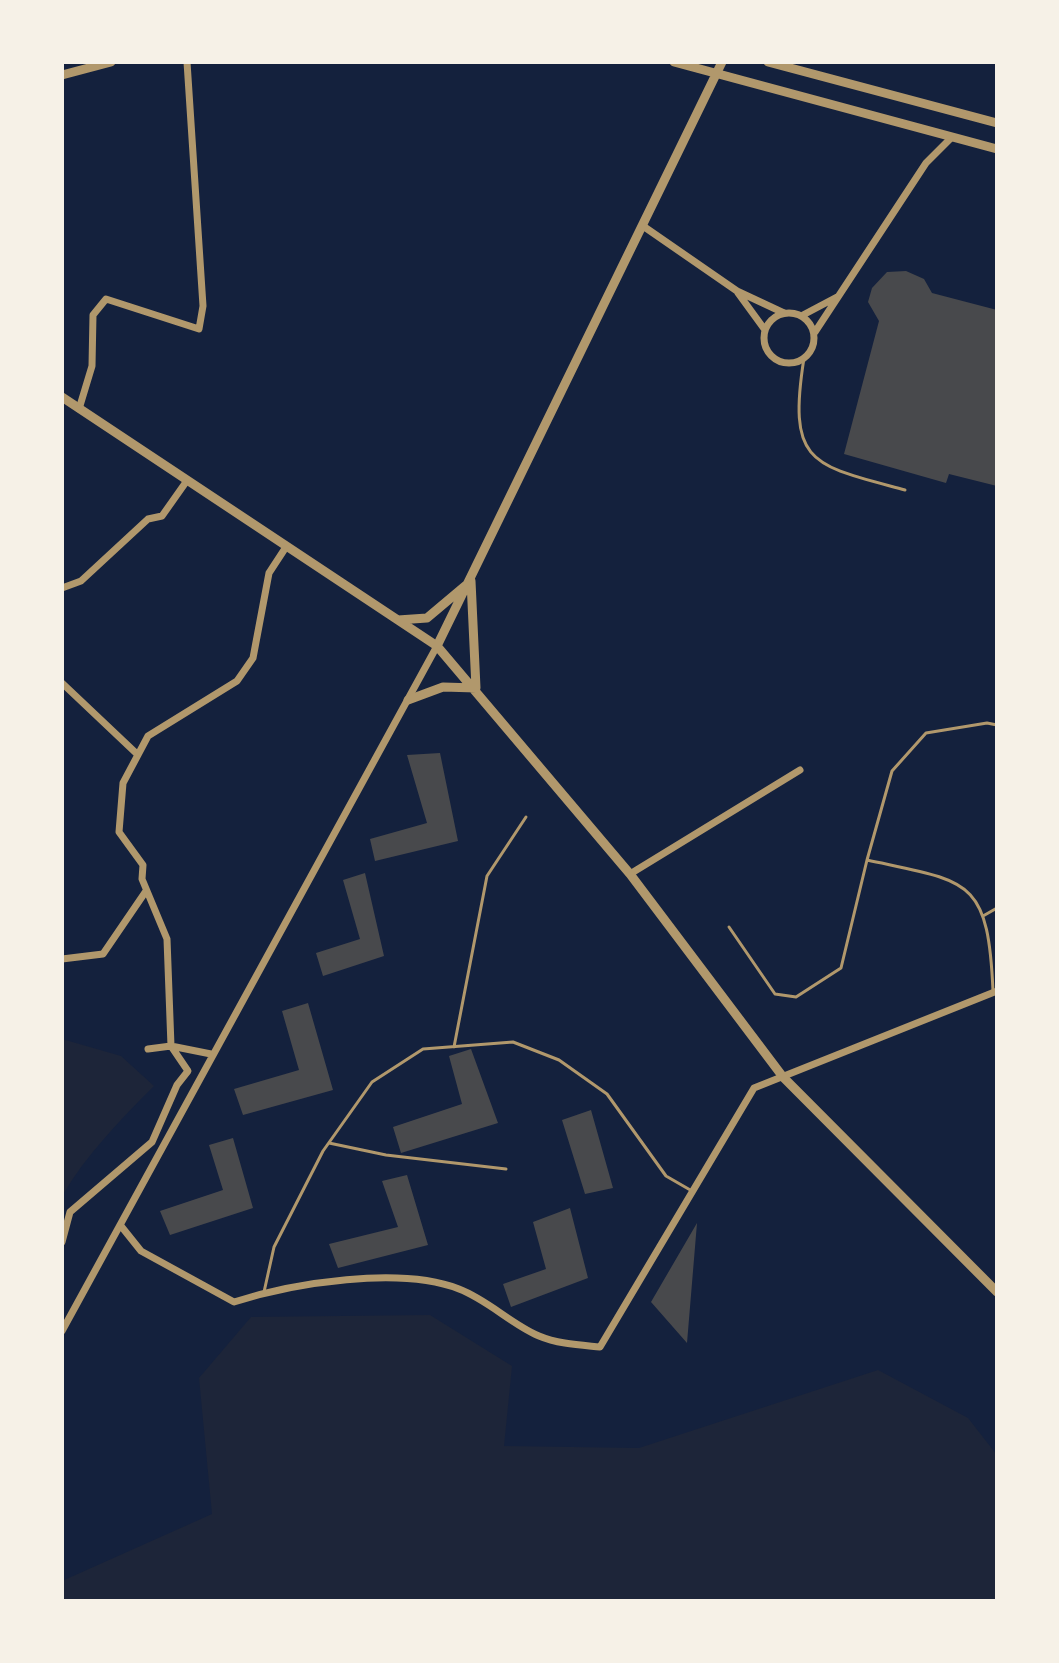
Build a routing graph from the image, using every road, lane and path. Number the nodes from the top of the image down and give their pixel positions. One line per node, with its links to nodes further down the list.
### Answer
1 (111, 62): 7 (street)
2 (187, 62): 20 (street)
3 (674, 62): 6 (street)
4 (722, 62): 6 (street)
5 (768, 62): 8 (street)
6 (717, 73): 9 (street); 11 (street)
7 (62, 75)
8 (997, 123)
9 (952, 137): 10 (street); 13 (street)
10 (997, 149)
11 (643, 226): 12 (street); 24 (street)
12 (737, 291): 14 (street); 16 (street)
13 (839, 296): 15 (street); 17 (street)
14 (784, 313): 15 (street); 16 (street)
15 (803, 315): 17 (street)
16 (765, 330): 18 (street)
17 (815, 332): 18 (street)
18 (804, 358): 22 (lane)
19 (62, 397): 20 (street)
20 (79, 409): 21 (street)
21 (186, 482): 23 (street); 25 (street)
22 (905, 490)
23 (286, 547): 26 (street); 32 (street)
24 (471, 581): 26 (street); 27 (street); 29 (street)
25 (62, 588)
26 (397, 621): 27 (street)
27 (437, 646): 29 (street); 30 (street)
28 (62, 683): 32 (street)
29 (476, 688): 30 (street); 36 (street)
30 (408, 700): 46 (street)
31 (997, 725): 35 (lane)
32 (137, 754): 37 (street)
33 (800, 770): 36 (street)
34 (526, 817): 44 (lane)
35 (867, 860): 39 (lane); 40 (lane)
36 (630, 874): 47 (street)
37 (146, 891): 41 (street); 43 (street)
38 (997, 908): 39 (lane)
39 (983, 916): 42 (lane)
40 (729, 927)
41 (62, 959)
42 (995, 991): 47 (street)
43 (171, 1046): 45 (street); 46 (street); 52 (street)
44 (454, 1047): 48 (lane); 50 (lane)
45 (148, 1049)
46 (211, 1054): 51 (street)
47 (783, 1077): 50 (street); 53 (street)
48 (329, 1143): 49 (lane); 54 (lane)
49 (506, 1169)
50 (695, 1193): 54 (street)
51 (121, 1226): 54 (street); 55 (street)
52 (62, 1242)
53 (997, 1292)
54 (264, 1293)
55 (62, 1331)

